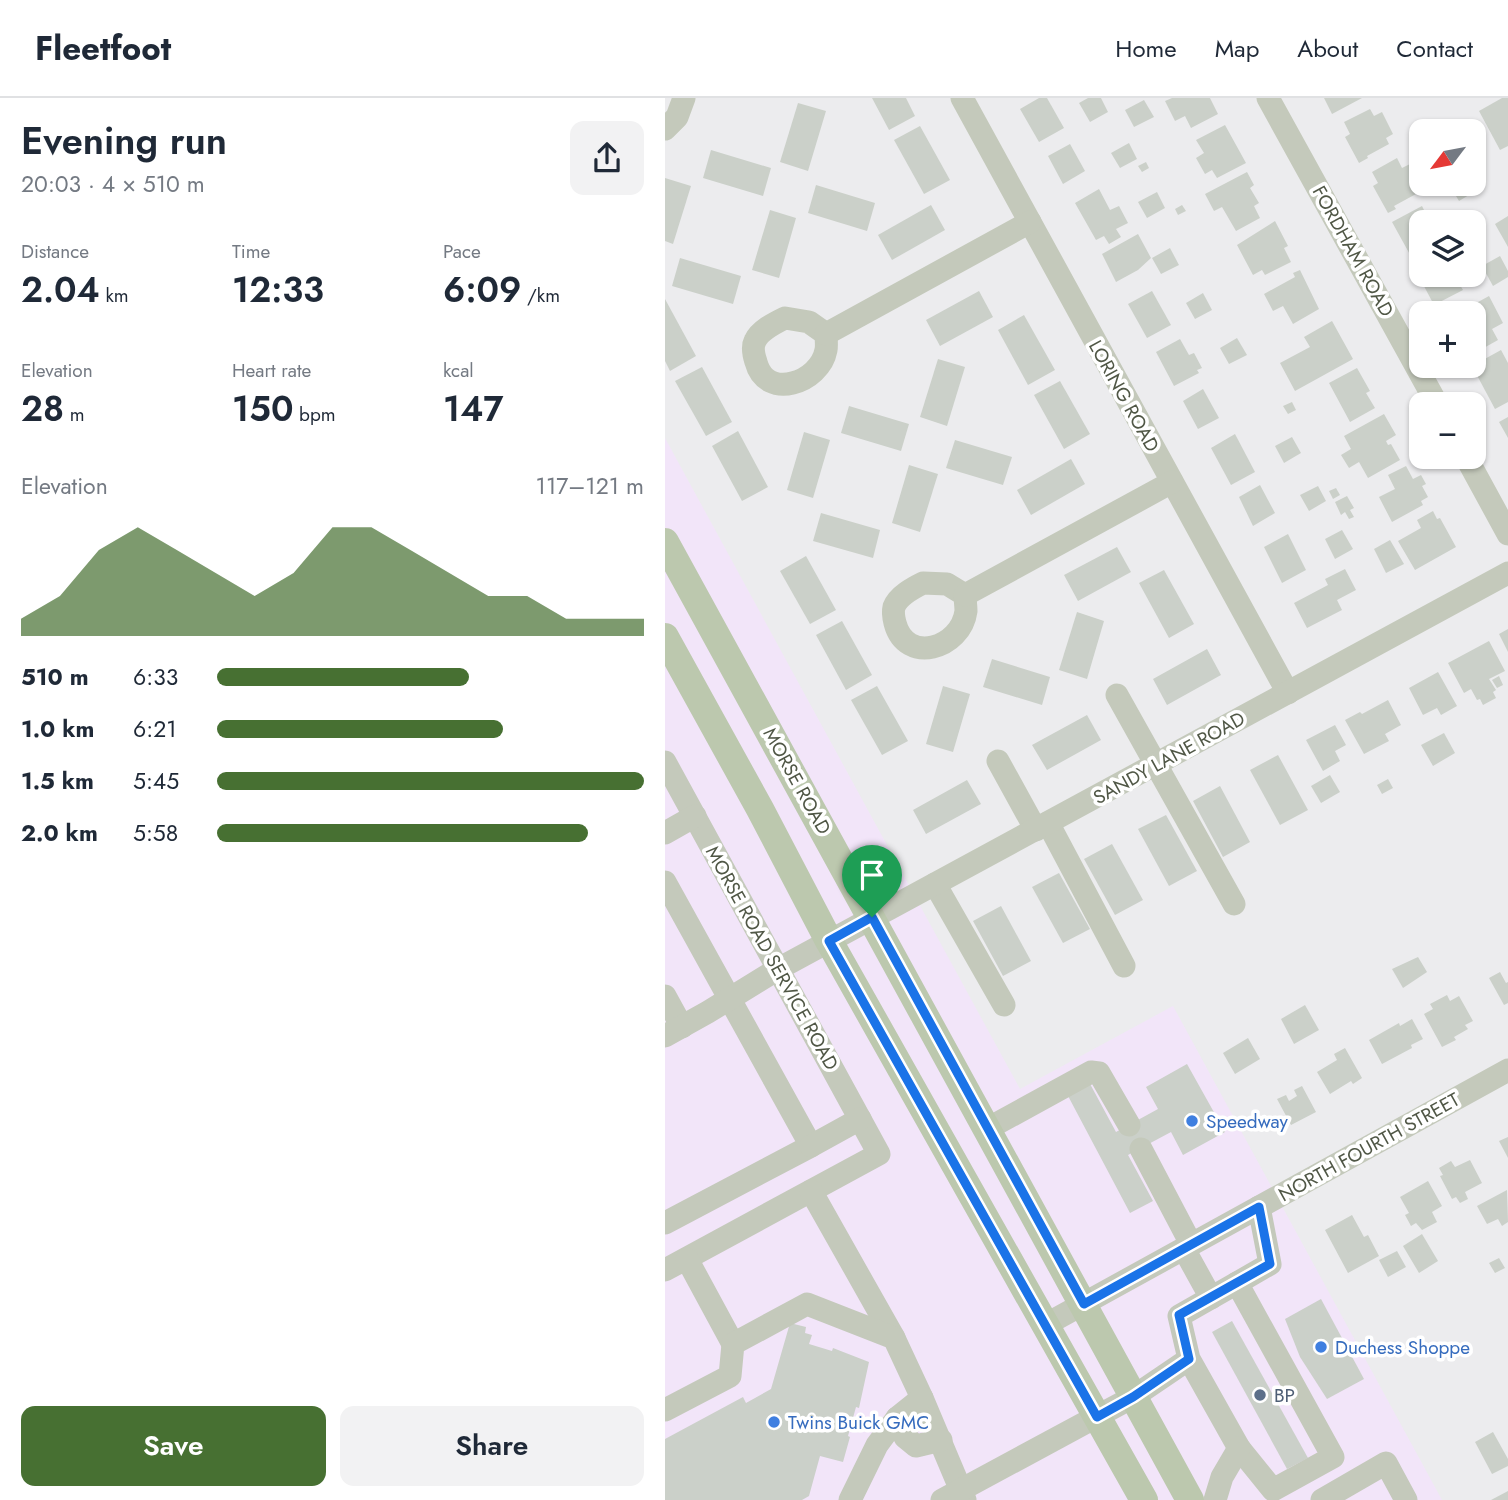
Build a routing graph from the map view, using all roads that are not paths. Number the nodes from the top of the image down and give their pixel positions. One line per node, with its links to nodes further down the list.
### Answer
1 (684, 98): 4 (street)
2 (962, 98): 5 (street, LORING ROAD)
3 (1268, 98): 7 (street, FORDHAM ROAD)
4 (665, 129)
5 (1030, 222): 6 (street); 9 (street, LORING ROAD)
6 (826, 334)
7 (1430, 392)
8 (1473, 469): 10 (street)
9 (1172, 482): 13 (street); 15 (street, LORING ROAD)
10 (1508, 534)
11 (665, 542): 26 (main road, MORSE ROAD)
12 (1508, 573): 15 (street, SANDY LANE ROAD)
13 (965, 595)
14 (665, 637): 27 (main road)
15 (1288, 693): 19 (street, SANDY LANE ROAD)
16 (1117, 695): 19 (street)
17 (997, 761): 21 (street)
18 (665, 762): 20 (street, MORSE ROAD SERVICE ROAD)
19 (1157, 764): 21 (street, SANDY LANE ROAD); 25 (street)
20 (695, 816): 22 (street); 29 (street, MORSE ROAD SERVICE ROAD)
21 (1042, 827): 24 (street, SANDY LANE ROAD); 28 (street)
22 (665, 832)
23 (665, 882): 31 (street)
24 (935, 884): 26 (street, SANDY LANE ROAD); 32 (street)
25 (1234, 904)
26 (872, 917): 27 (street, SANDY LANE ROAD); 37 (main road, MORSE ROAD)
27 (829, 941): 29 (street, SANDY LANE ROAD); 49 (main road)
28 (1124, 966)
29 (778, 968): 31 (street, SANDY LANE ROAD); 35 (street, MORSE ROAD SERVICE ROAD)
30 (665, 996): 33 (street)
31 (730, 999): 33 (street, SANDY LANE ROAD); 38 (street)
32 (1003, 1005)
33 (673, 1031)
34 (1508, 1070): 41 (street, NORTH FOURTH STREET)
35 (860, 1119): 38 (street); 40 (street, MORSE ROAD SERVICE ROAD)
36 (1129, 1125): 37 (street)
37 (987, 1129): 48 (main road, MORSE ROAD)
38 (811, 1146): 42 (street)
39 (1141, 1149): 43 (street)
40 (811, 1191): 44 (street); 50 (street)
41 (1259, 1207): 43 (street, NORTH FOURTH STREET); 46 (street)
42 (665, 1223)
43 (1187, 1246): 47 (street); 48 (street, NORTH FOURTH STREET)
44 (687, 1259): 45 (street); 51 (street)
45 (665, 1270)
46 (1237, 1283): 47 (street); 59 (street)
47 (1211, 1298): 52 (street)
48 (1084, 1304): 49 (street, NORTH FOURTH STREET); 53 (main road, MORSE ROAD)
49 (1045, 1325): 56 (main road)
50 (894, 1338): 51 (street); 54 (street)
51 (733, 1344): 55 (street)
52 (1189, 1359): 53 (street); 59 (street)
53 (1133, 1397): 56 (street); 63 (main road, MORSE ROAD)
54 (922, 1398): 57 (street); 58 (street)
55 (665, 1410)
56 (1097, 1417): 60 (street); 62 (main road)
57 (897, 1418): 58 (street); 61 (street)
58 (941, 1440): 60 (street)
59 (1239, 1448): 64 (street)
60 (956, 1497)
61 (850, 1500)
62 (1144, 1500)
63 (1190, 1500)
64 (1215, 1500)
65 (1322, 1500): 66 (street)
66 (1406, 1500)

